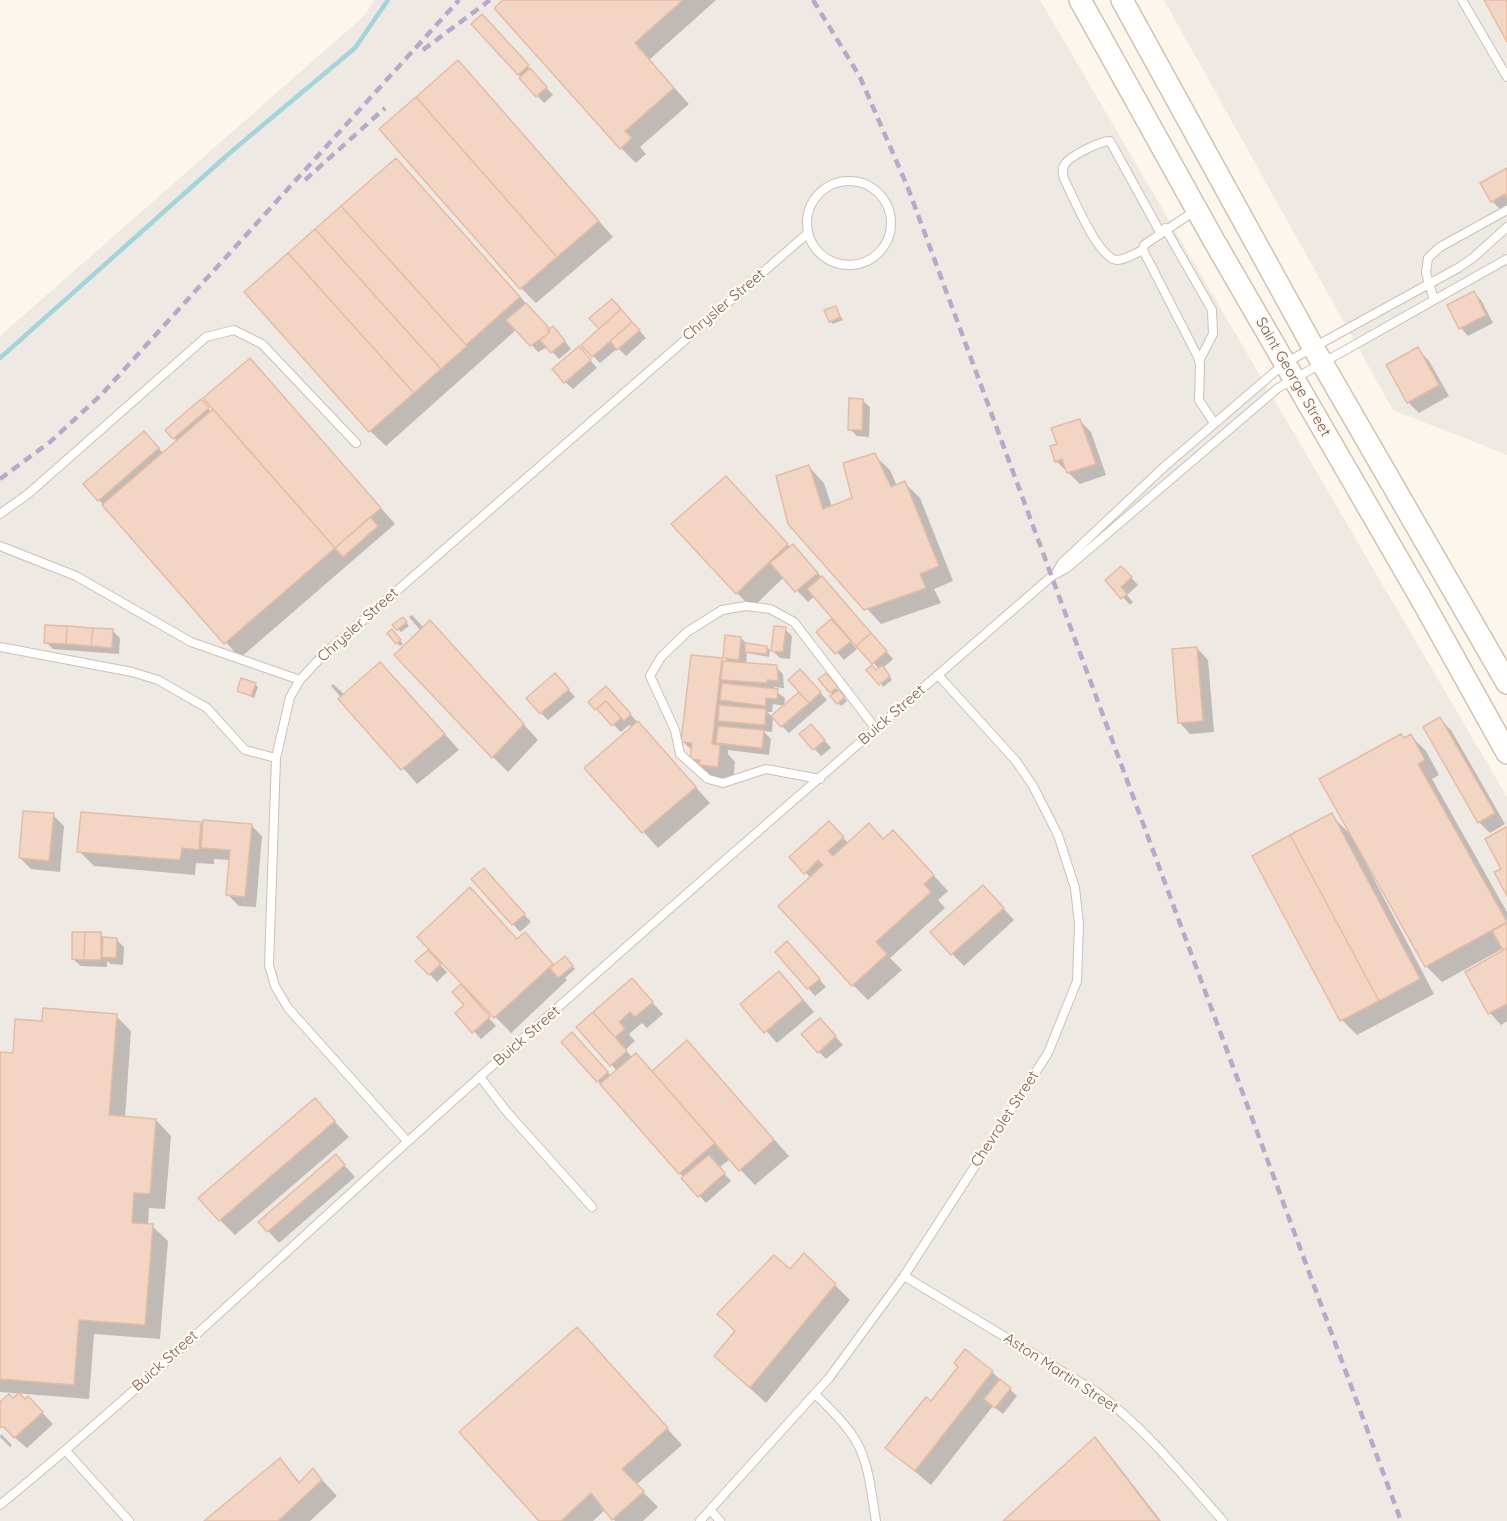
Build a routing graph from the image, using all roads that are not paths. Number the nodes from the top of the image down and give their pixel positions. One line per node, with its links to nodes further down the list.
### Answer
1 (1080, 0): 5 (main road, Saint George Street)
2 (1122, 0): 14 (main road)
3 (1462, 0): 4 (lane)
4 (1507, 77)
5 (1197, 209): 8 (lane); 16 (main road, Saint George Street)
6 (1507, 210): 12 (lane)
7 (1507, 226): 12 (lane)
8 (1163, 230): 10 (lane); 10 (lane); 15 (lane)
9 (808, 233): 9 (lane); 24 (lane, Chrysler Street)
10 (1143, 250): 15 (lane)
11 (1507, 259): 13 (lane)
12 (1429, 284): 13 (lane); 14 (lane)
13 (1434, 300): 14 (lane)
14 (1318, 355): 16 (lane, Buick Street); 16 (lane, Buick Street); 25 (main road)
15 (1199, 361): 17 (lane)
16 (1289, 371): 17 (lane, Buick Street); 21 (lane, Buick Street); 27 (main road, Saint George Street)
17 (1214, 423): 21 (lane, Buick Street)
18 (356, 443): 19 (lane)
19 (0, 513)
20 (0, 546): 24 (lane)
21 (1057, 571): 23 (lane, Buick Street)
22 (0, 647): 28 (lane)
23 (938, 675): 26 (lane, Buick Street); 33 (lane, Chevrolet Street)
24 (300, 680): 28 (lane, Chrysler Street)
25 (1507, 683)
26 (876, 729): 29 (lane, Buick Street); 29 (lane)
27 (1507, 753)
28 (276, 758): 31 (lane, Chrysler Street)
29 (820, 778): 30 (lane, Buick Street)
30 (480, 1077): 31 (lane, Buick Street); 32 (lane)
31 (407, 1142): 35 (lane, Buick Street)
32 (592, 1207)
33 (904, 1276): 34 (lane, Chevrolet Street); 42 (lane, Aston Martin Street)
34 (815, 1394): 37 (lane, Chevrolet Street); 41 (lane)
35 (66, 1450): 36 (lane, Buick Street); 38 (lane)
36 (0, 1505)
37 (711, 1511): 39 (lane, Chevrolet Street); 40 (lane)
38 (129, 1521)
39 (700, 1521)
40 (720, 1521)
41 (876, 1521)
42 (1223, 1521)

